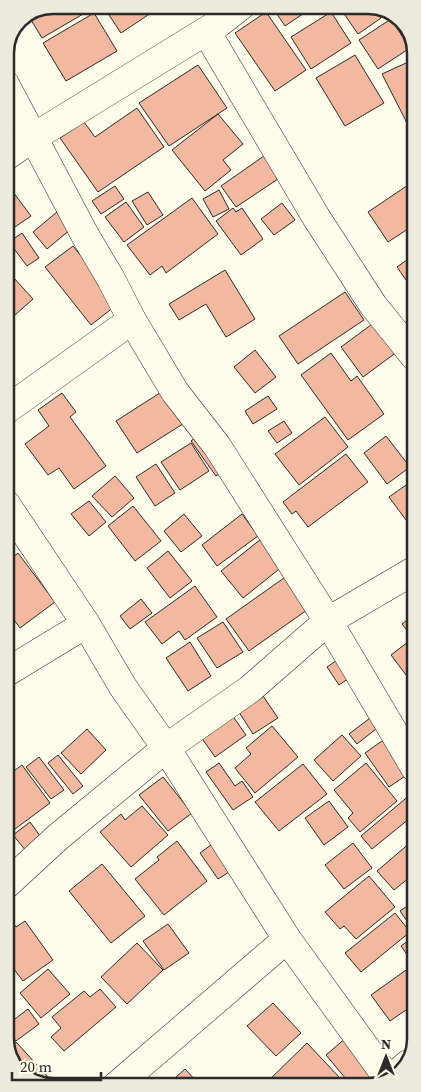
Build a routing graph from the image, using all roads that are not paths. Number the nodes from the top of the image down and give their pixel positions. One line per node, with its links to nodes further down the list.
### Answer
1 (230, 14): 2 (street)
2 (206, 31): 4 (street); 7 (street)
3 (14, 101): 4 (street)
4 (34, 138): 5 (street); 6 (street)
5 (14, 151)
6 (132, 320): 8 (street); 11 (street)
7 (407, 347)
8 (14, 404)
9 (14, 516): 12 (street)
10 (407, 575): 11 (street)
11 (328, 621): 14 (street); 15 (street)
12 (86, 624): 13 (street); 14 (street)
13 (14, 667)
14 (166, 748): 16 (street); 17 (street)
15 (407, 754)
16 (14, 878)
17 (287, 939): 18 (street); 19 (street)
18 (386, 1074)
19 (125, 1078)

